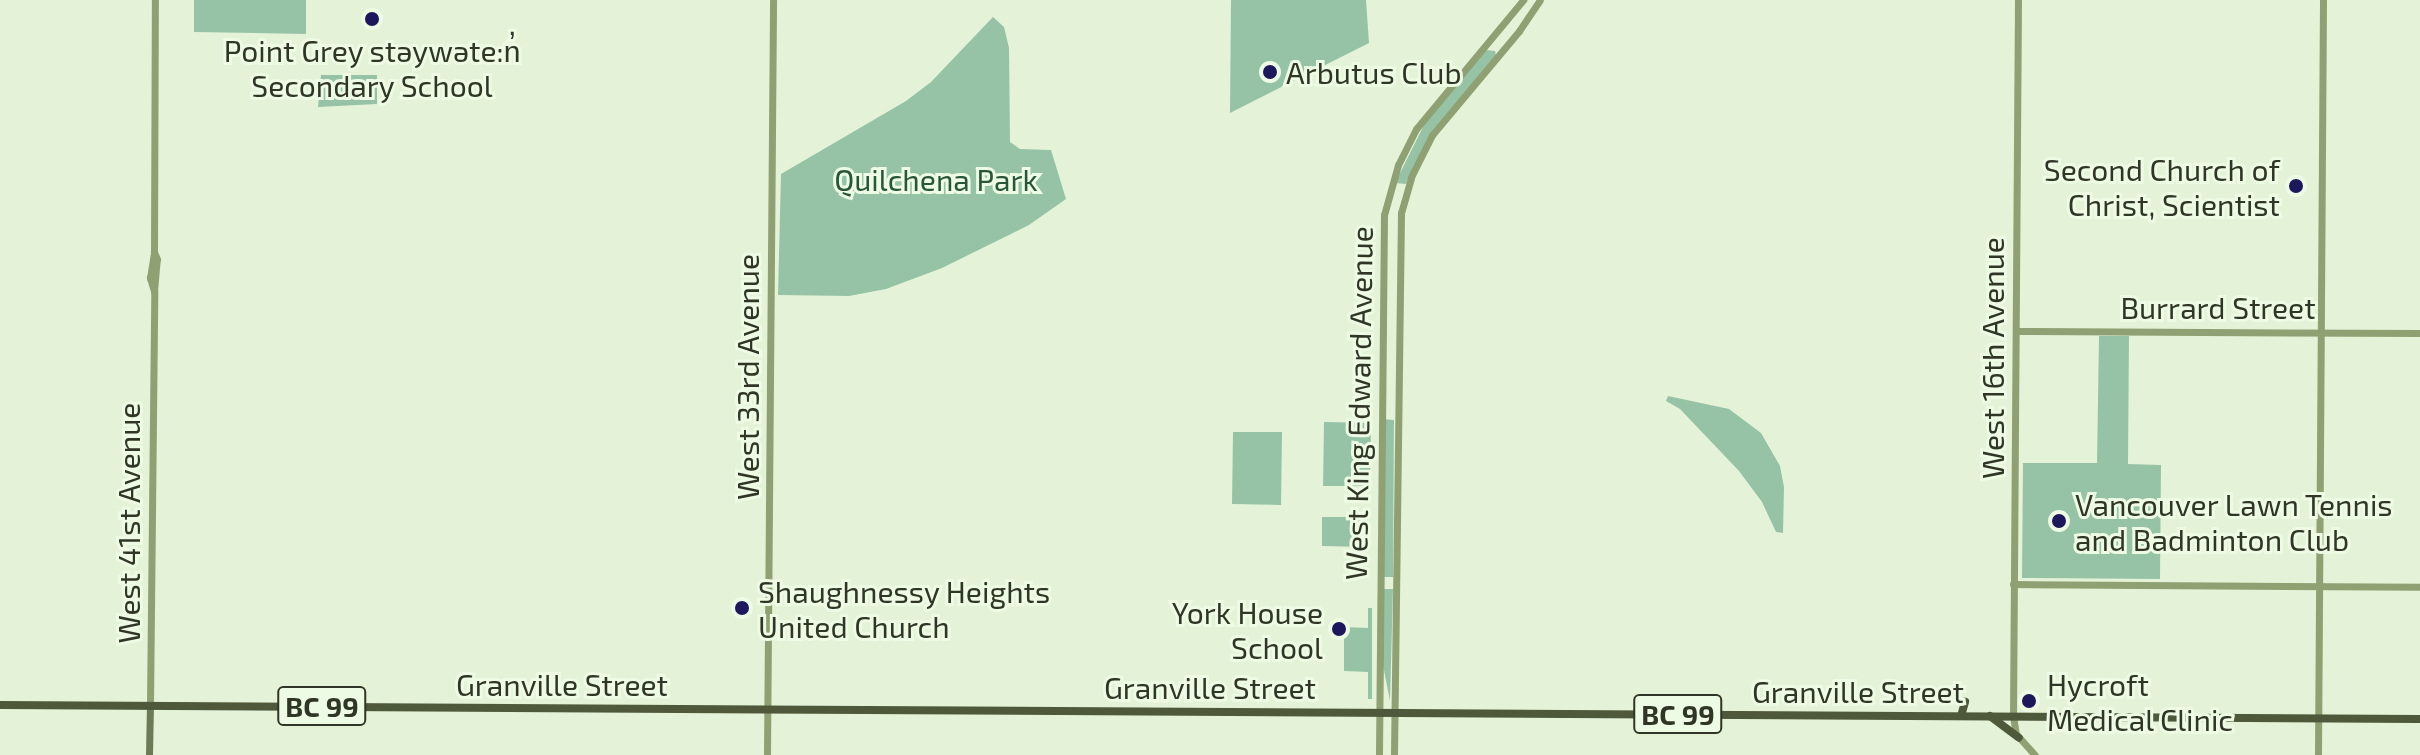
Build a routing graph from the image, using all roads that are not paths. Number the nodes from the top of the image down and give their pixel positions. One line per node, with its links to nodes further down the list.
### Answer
1 (155, 0): 15 (main road, West 41st Avenue)
2 (773, 0): 16 (main road, West 33rd Avenue)
3 (1523, 0): 17 (main road, West King Edward Avenue)
4 (1540, 0): 18 (main road, West King Edward Avenue)
5 (2018, 0): 7 (main road, West 16th Avenue)
6 (2323, 0): 8 (main road)
7 (2016, 331): 8 (main road, Burrard Street); 10 (main road, West 16th Avenue)
8 (2321, 332): 9 (main road, Burrard Street); 11 (main road)
9 (2420, 333)
10 (2013, 584): 11 (main road); 21 (main road, West 16th Avenue)
11 (2320, 586): 12 (main road); 22 (main road)
12 (2420, 587)
13 (1965, 702): 19 (highway)
14 (0, 705): 15 (highway, Granville Street / BC 99)
15 (150, 705): 16 (highway, Granville Street / BC 99); 25 (main road, West 41st Avenue)
16 (768, 709): 17 (highway, Granville Street / BC 99); 26 (main road, West 33rd Avenue)
17 (1379, 712): 18 (highway, Granville Street / BC 99); 27 (main road, West King Edward Avenue)
18 (1395, 712): 19 (highway, Granville Street / BC 99); 28 (main road, West King Edward Avenue)
19 (1961, 716): 20 (highway, Granville Street / BC 99)
20 (1989, 716): 21 (highway, Granville Street / BC 99); 24 (highway)
21 (2013, 716): 22 (highway, Granville Street / BC 99); 24 (main road, West 16th Avenue)
22 (2318, 718): 23 (highway, Granville Street / BC 99); 30 (main road)
23 (2420, 719)
24 (2019, 738): 29 (main road)
25 (149, 755)
26 (767, 755)
27 (1379, 755)
28 (1394, 755)
29 (2035, 755)
30 (2318, 755)

